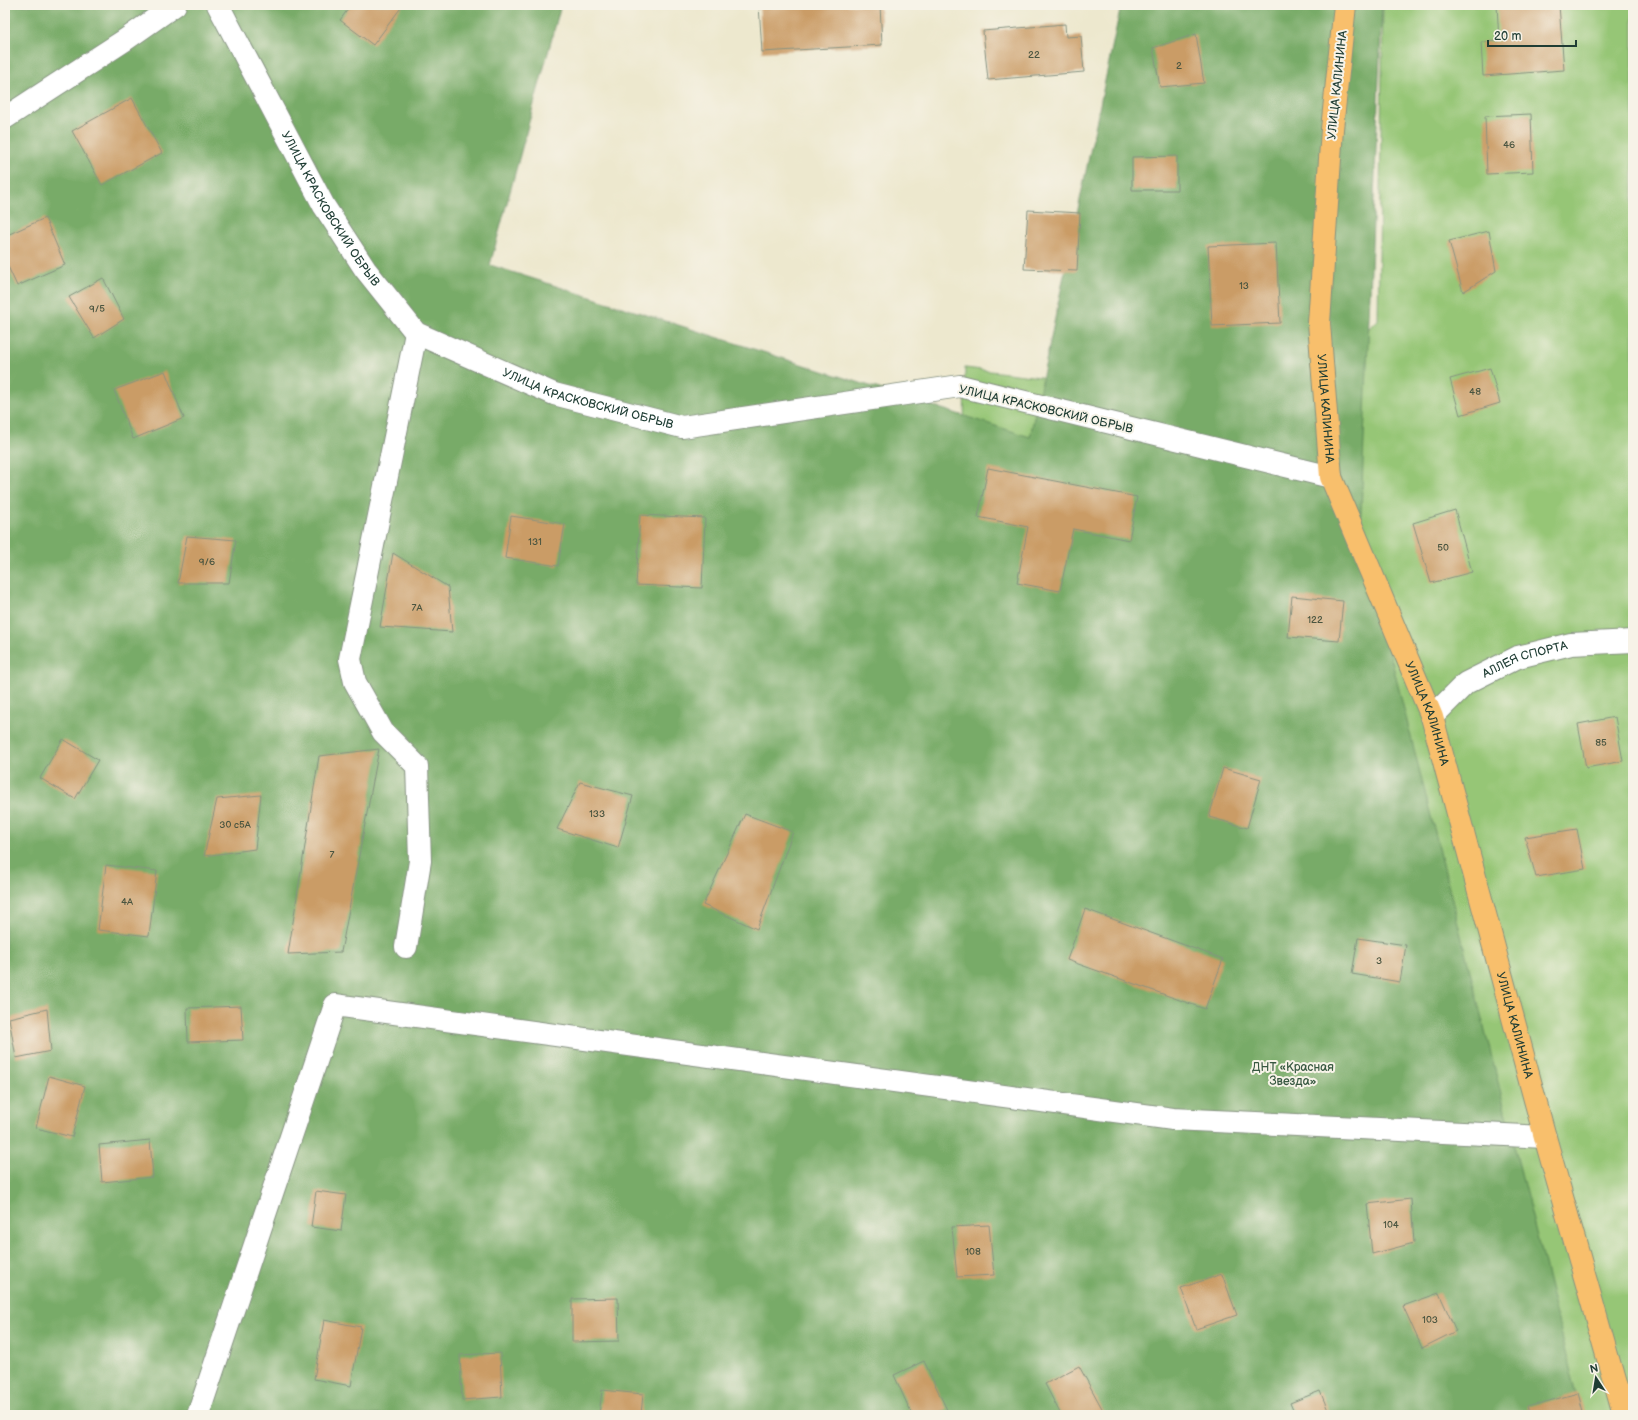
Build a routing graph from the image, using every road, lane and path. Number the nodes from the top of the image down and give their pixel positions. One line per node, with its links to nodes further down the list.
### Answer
1 (175, 5): 4 (street)
2 (218, 5): 5 (street, УЛИЦА КРАСКОВСКИЙ ОБРЫВ)
3 (1345, 5): 6 (main road, УЛИЦА КАЛИНИНА)
4 (5, 118)
5 (416, 333): 6 (street, УЛИЦА КРАСКОВСКИЙ ОБРЫВ); 9 (street)
6 (1331, 477): 8 (main road, УЛИЦА КАЛИНИНА)
7 (1633, 642): 8 (street, АЛЛЕЯ СПОРТА)
8 (1432, 717): 10 (main road, УЛИЦА КАЛИНИНА)
9 (406, 947)
10 (1545, 1137): 11 (street); 12 (main road, УЛИЦА КАЛИНИНА)
11 (198, 1415)
12 (1624, 1415)

